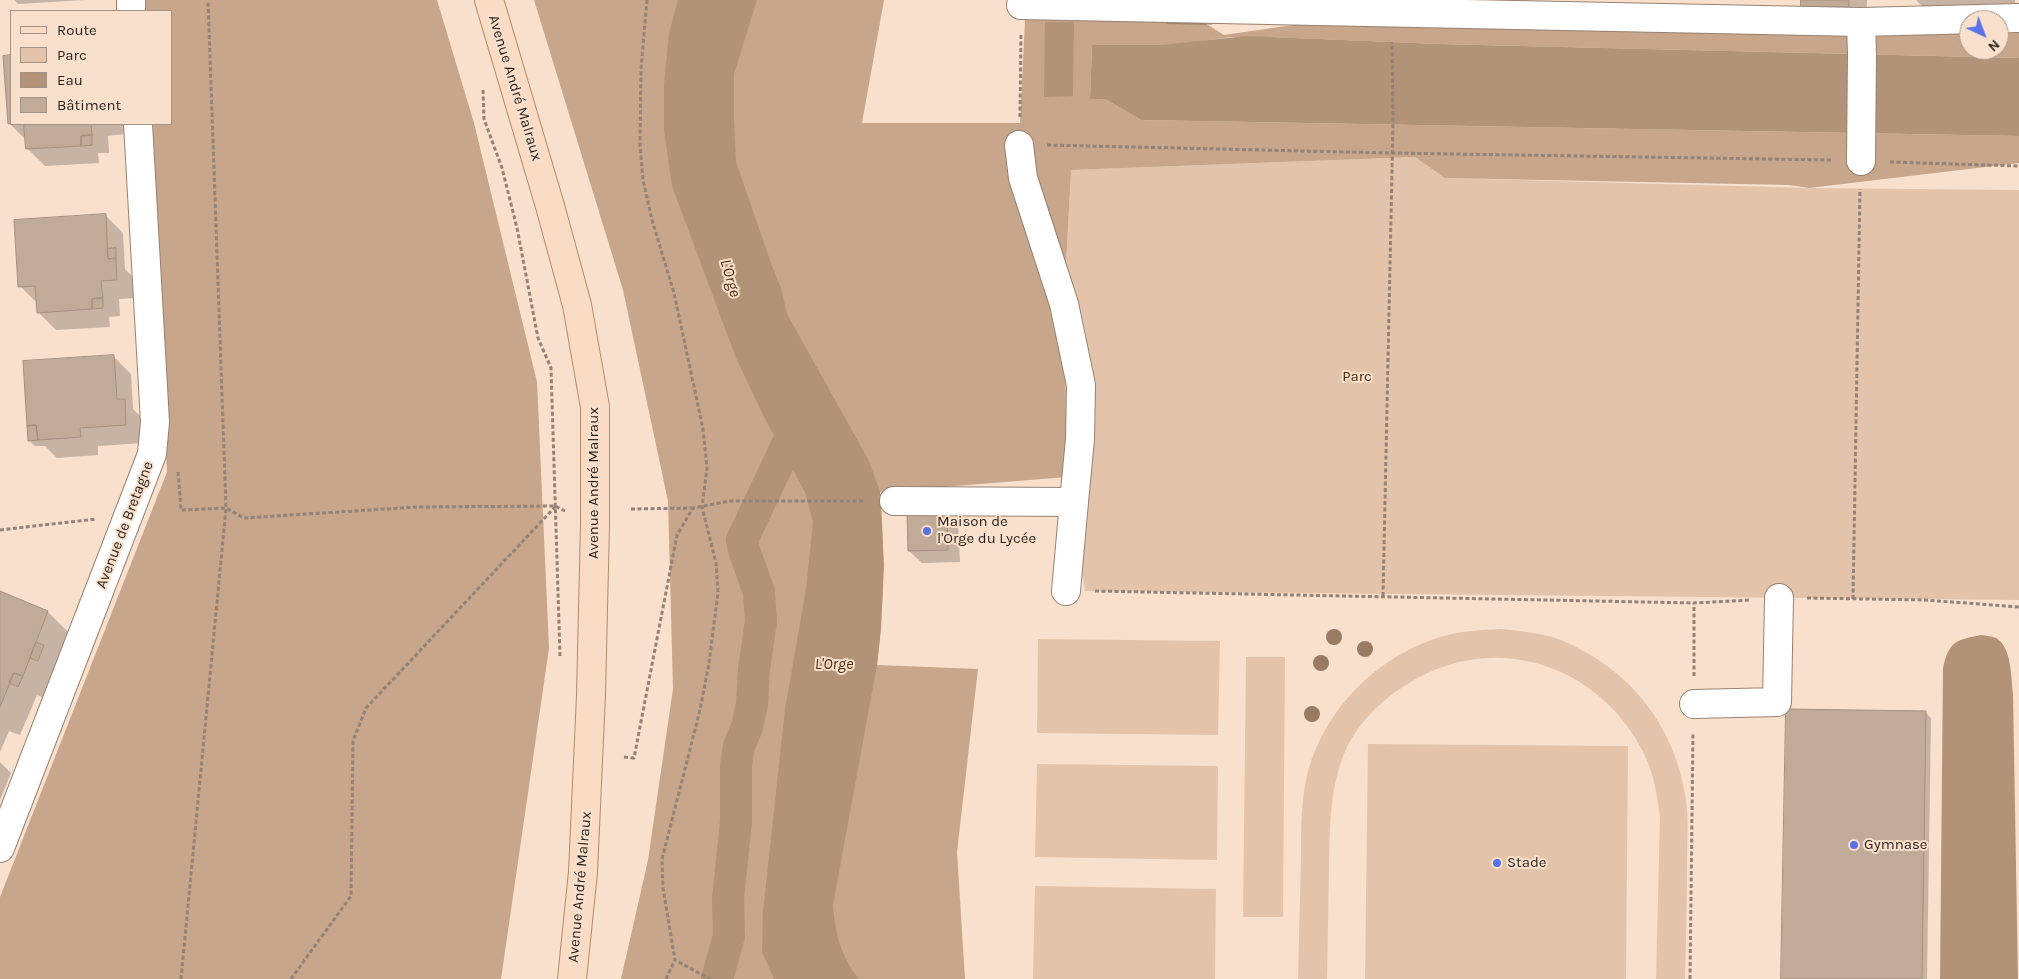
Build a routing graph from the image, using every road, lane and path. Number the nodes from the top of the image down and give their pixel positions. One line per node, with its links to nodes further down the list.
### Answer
1 (208, 0): 19 (path)
2 (489, 0): 23 (main road, Avenue André Malraux)
3 (647, 0): 18 (path)
4 (1021, 6): 6 (street); 10 (path)
5 (2019, 18): 6 (street)
6 (1861, 22): 12 (street)
7 (1392, 42): 11 (path)
8 (483, 85): 17 (path)
9 (138, 125): 22 (street, Avenue de Bretagne)
10 (1019, 145): 11 (path); 16 (street)
11 (1391, 153): 12 (path); 26 (path)
12 (1861, 161): 13 (path); 28 (path)
13 (2019, 166)
14 (178, 462): 19 (path)
15 (894, 501): 16 (street); 18 (path)
16 (1074, 502): 25 (street)
17 (555, 506): 19 (path); 23 (path); 31 (path); 37 (path)
18 (702, 507): 20 (path); 35 (path)
19 (226, 508): 36 (path)
20 (693, 508): 21 (path); 33 (path)
21 (632, 509)
22 (128, 516): 24 (path); 34 (street, Avenue de Bretagne)
23 (595, 524): 38 (main road, Avenue André Malraux)
24 (0, 530)
25 (1066, 591): 26 (path)
26 (1383, 596): 29 (path)
27 (1779, 598): 28 (path); 29 (path); 32 (street)
28 (1853, 599): 30 (path)
29 (1694, 603): 32 (path)
30 (2019, 607)
31 (560, 659)
32 (1694, 704): 41 (path)
33 (624, 757)
34 (0, 848)
35 (675, 960): 39 (path); 40 (path)
36 (181, 979)
37 (291, 979)
38 (572, 979)
39 (666, 979)
40 (710, 979)
41 (1690, 979)

